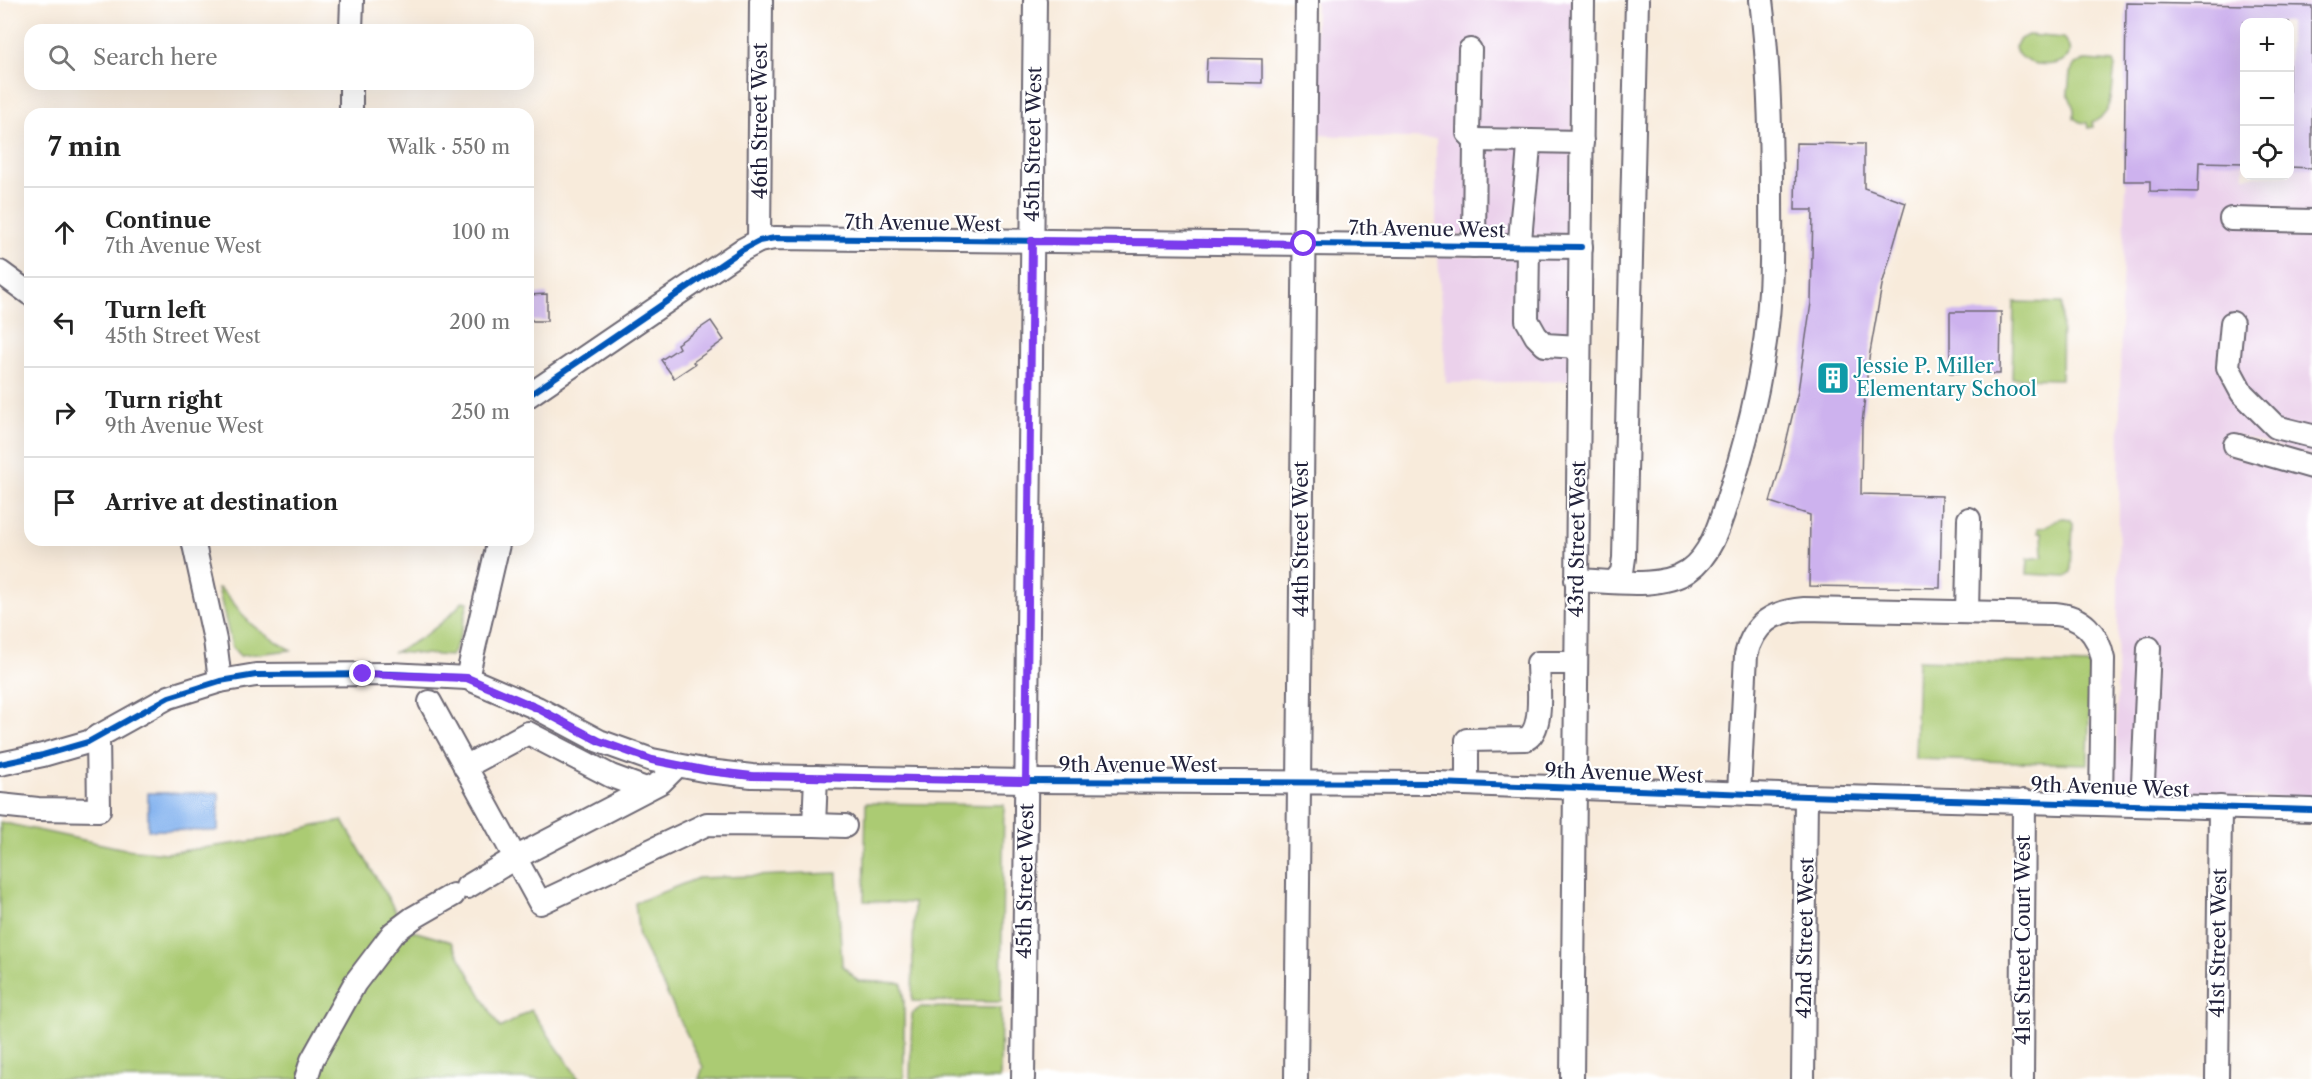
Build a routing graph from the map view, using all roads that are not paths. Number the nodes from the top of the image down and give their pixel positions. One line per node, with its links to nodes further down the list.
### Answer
1 (352, 0): 8 (street)
2 (761, 0): 17 (street, 46th Street West)
3 (1035, 0): 18 (street, 45th Street West)
4 (1307, 0): 19 (street, 44th Street West)
5 (1583, 0): 14 (street, 43rd Street West)
6 (1637, 0): 35 (street)
7 (1761, 0): 35 (street)
8 (351, 24)
9 (1470, 50): 12 (street)
10 (351, 90): 11 (street)
11 (351, 108)
12 (1475, 141): 13 (street); 20 (street)
13 (1529, 141): 14 (street); 21 (street)
14 (1582, 142): 22 (street, 43rd Street West)
15 (2231, 219): 16 (street)
16 (2312, 221)
17 (759, 241): 18 (street, 7th Avenue West); 27 (street, 7th Avenue West)
18 (1032, 241): 19 (street, 7th Avenue West); 47 (street, 45th Street West)
19 (1304, 244): 20 (street, 7th Avenue West); 48 (street, 44th Street West)
20 (1474, 246): 21 (street, 7th Avenue West)
21 (1524, 246): 22 (street, 7th Avenue West); 26 (street)
22 (1581, 247): 26 (street, 43rd Street West)
23 (0, 272): 24 (street)
24 (24, 290)
25 (2232, 322): 28 (street)
26 (1579, 347): 34 (street, 43rd Street West)
27 (534, 392)
28 (2312, 436)
29 (2235, 446): 30 (street)
30 (2312, 467)
31 (1969, 519): 36 (street)
32 (194, 546): 40 (street)
33 (498, 546): 39 (street)
34 (1576, 580): 35 (street); 38 (street, 43rd Street West)
35 (1615, 581)
36 (1967, 612): 52 (street); 55 (street)
37 (2149, 648): 57 (street)
38 (1575, 663): 49 (street); 50 (street, 43rd Street West)
39 (467, 678): 40 (street, 9th Avenue West); 44 (street, 9th Avenue West)
40 (220, 681): 42 (street, 9th Avenue West)
41 (430, 702): 45 (street)
42 (98, 736): 43 (street, 9th Avenue West); 56 (street)
43 (0, 764)
44 (676, 766): 46 (street, 9th Avenue West); 51 (street)
45 (465, 767): 51 (street); 62 (street)
46 (816, 777): 47 (street, 9th Avenue West); 60 (street)
47 (1026, 781): 48 (street, 9th Avenue West); 64 (street, 45th Street West)
48 (1299, 783): 49 (street, 9th Avenue West); 65 (street, 44th Street West)
49 (1467, 784): 50 (street, 9th Avenue West)
50 (1574, 788): 52 (street, 9th Avenue West); 66 (street, 43rd Street West)
51 (646, 789): 62 (street)
52 (1739, 794): 53 (street, 9th Avenue West)
53 (1806, 796): 54 (street, 9th Avenue West); 67 (street, 42nd Street West)
54 (2024, 801): 55 (street, 9th Avenue West); 68 (street, 41st Street Court West)
55 (2101, 804): 57 (street, 9th Avenue West)
56 (0, 805)
57 (2142, 805): 58 (street, 9th Avenue West)
58 (2220, 807): 59 (street, 9th Avenue West); 69 (street, 41st Street West)
59 (2312, 810)
60 (814, 825): 61 (street); 62 (street)
61 (845, 826)
62 (515, 858): 63 (street)
63 (306, 1079)
64 (1023, 1079)
65 (1296, 1079)
66 (1572, 1079)
67 (1803, 1079)
68 (2022, 1079)
69 (2217, 1079)

